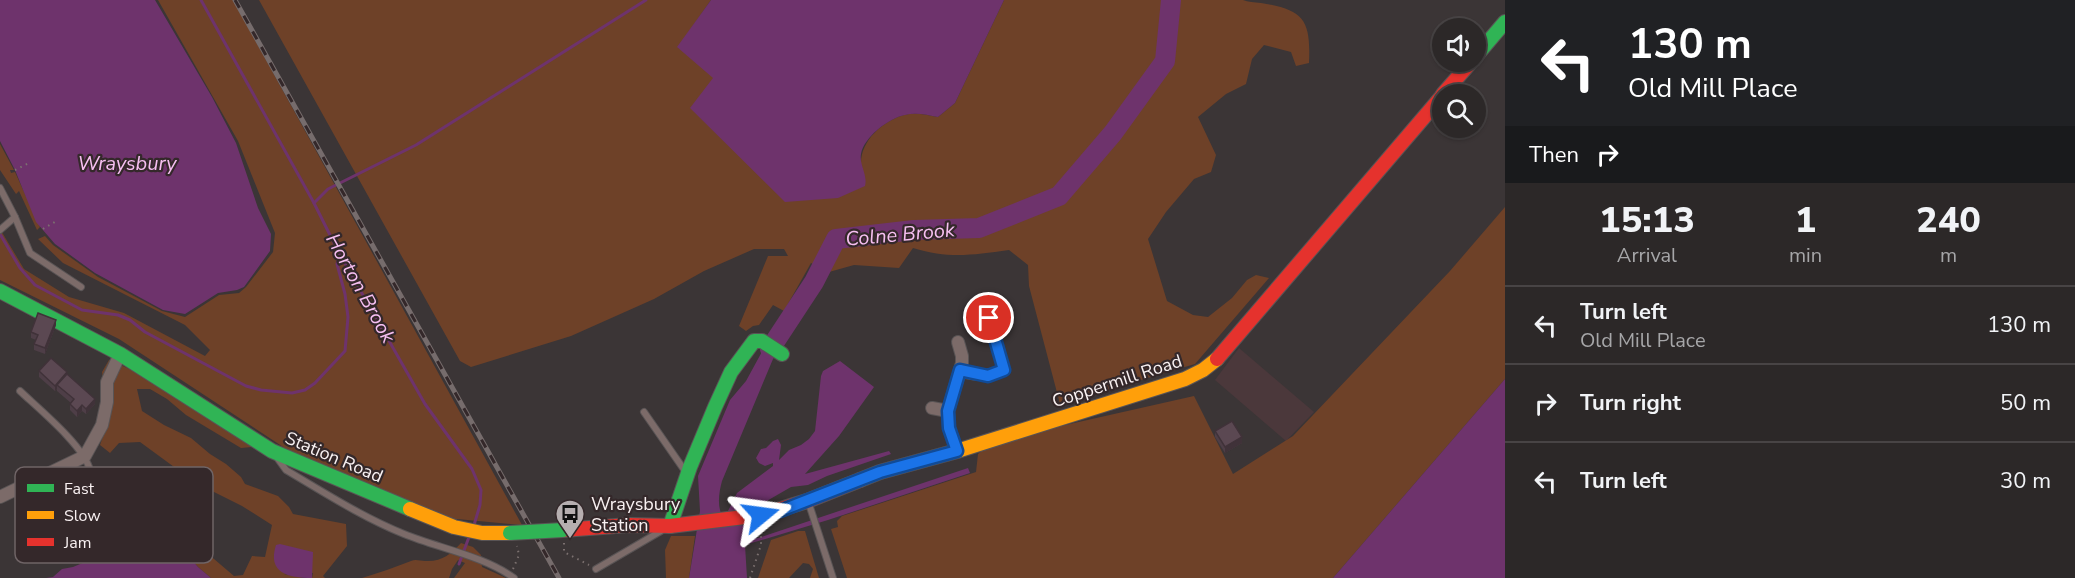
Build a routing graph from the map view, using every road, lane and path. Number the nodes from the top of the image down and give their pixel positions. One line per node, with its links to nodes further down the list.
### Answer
1 (1505, 22): 2 (street)
2 (1486, 44)
3 (1463, 72): 4 (street, Coppermill Road)
4 (1452, 84)
5 (1432, 108): 26 (street, Coppermill Road)
6 (31, 162): 7 (path)
7 (15, 170)
8 (0, 188): 9 (lane)
9 (15, 217): 12 (lane); 13 (lane)
10 (58, 220): 11 (path)
11 (43, 229)
12 (0, 230)
13 (81, 286)
14 (0, 291): 17 (street, Station Road)
15 (989, 318): 20 (lane)
16 (955, 338): 19 (street)
17 (120, 354): 25 (street, Station Road); 27 (street)
18 (782, 354): 30 (street)
19 (960, 370): 20 (street); 23 (street)
20 (977, 374)
21 (20, 391): 27 (lane)
22 (932, 408): 23 (street)
23 (948, 411): 26 (street)
24 (644, 412): 30 (lane)
25 (272, 451): 36 (street, Station Road, bridge); 40 (lane)
26 (957, 451): 33 (street, Coppermill Road)
27 (85, 456): 28 (street); 29 (lane)
28 (62, 467)
29 (89, 467)
30 (687, 474): 36 (street)
31 (15, 490): 32 (street)
32 (0, 497)
33 (807, 501): 34 (street, Coppermill Road); 42 (lane)
34 (761, 515): 35 (street, Coppermill Road); 41 (path)
35 (691, 524): 36 (street, Station Road)
36 (670, 526): 39 (lane)
37 (564, 552): 39 (path)
38 (519, 555): 40 (path)
39 (597, 569)
40 (513, 577)
41 (750, 578)
42 (833, 578)

